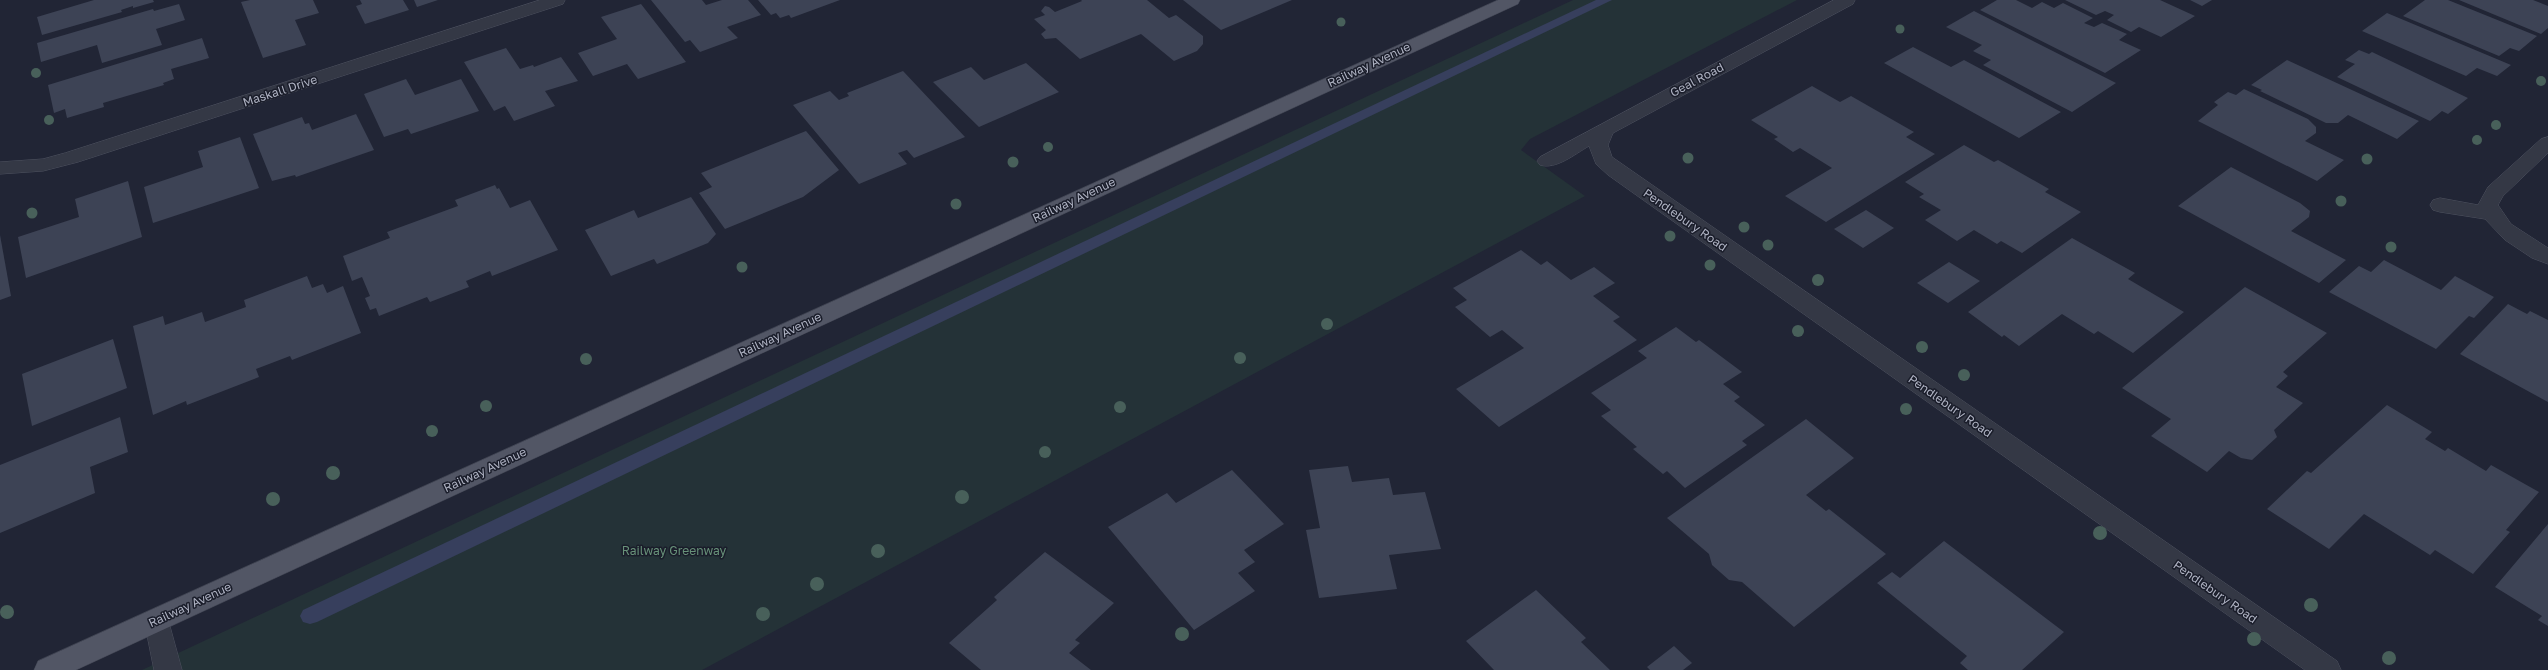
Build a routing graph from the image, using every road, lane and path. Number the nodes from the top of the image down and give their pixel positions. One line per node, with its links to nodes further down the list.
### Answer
1 (557, 0): 7 (street, Maskall Drive)
2 (1512, 0): 11 (main road, Railway Avenue)
3 (1847, 0): 4 (street, Geal Road)
4 (1606, 128): 6 (street, Geal Road); 14 (street, Pendlebury Road)
5 (2548, 143): 9 (street)
6 (1547, 161)
7 (0, 168)
8 (2440, 205): 9 (street)
9 (2490, 212): 10 (street)
10 (2548, 256)
11 (157, 620): 12 (main road, Railway Avenue); 13 (street)
12 (48, 670)
13 (168, 670)
14 (2327, 670)

